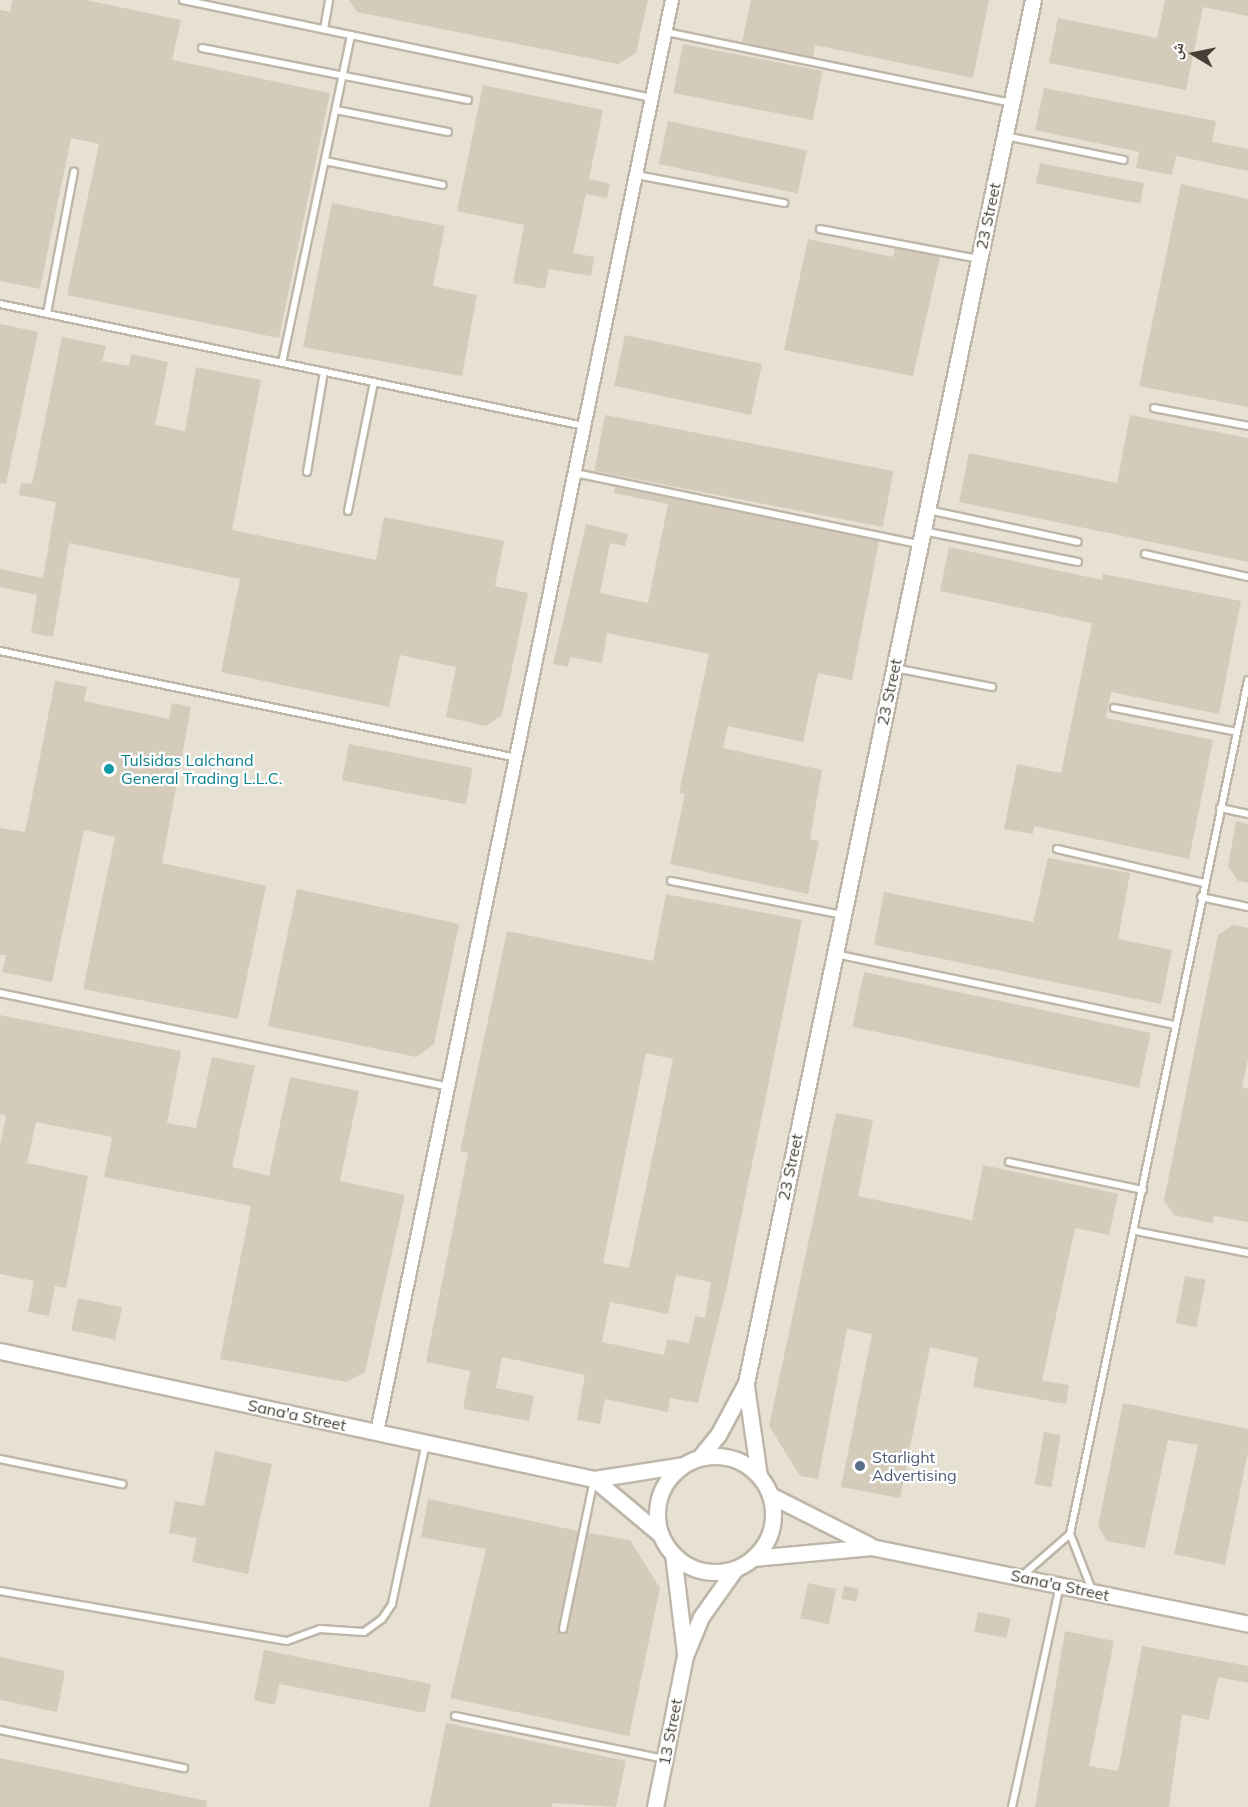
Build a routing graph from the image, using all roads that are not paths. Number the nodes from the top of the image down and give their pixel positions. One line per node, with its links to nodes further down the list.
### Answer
1 (183, 0): 5 (lane)
2 (329, 0): 5 (lane)
3 (672, 0): 6 (street)
4 (1033, 0): 12 (street, 23 Street)
5 (324, 29): 7 (lane)
6 (665, 32): 10 (street); 12 (lane)
7 (351, 35): 9 (lane); 10 (lane)
8 (201, 48): 9 (lane)
9 (343, 75): 11 (lane); 13 (lane)
10 (652, 98): 19 (street)
11 (468, 100)
12 (1011, 103): 15 (street, 23 Street)
13 (336, 110): 14 (lane); 17 (lane)
14 (448, 132)
15 (1004, 136): 16 (lane); 23 (street, 23 Street)
16 (1124, 160)
17 (325, 161): 20 (lane); 26 (lane)
18 (74, 172): 25 (lane)
19 (637, 175): 21 (lane); 30 (street)
20 (443, 185)
21 (784, 202)
22 (820, 229): 23 (lane)
23 (979, 259): 34 (street, 23 Street)
24 (0, 304): 25 (lane)
25 (47, 314): 26 (lane)
26 (282, 363): 27 (lane)
27 (324, 371): 28 (lane); 32 (lane)
28 (374, 382): 30 (lane); 35 (lane)
29 (1154, 408): 31 (lane)
30 (585, 426): 33 (street)
31 (1248, 426)
32 (307, 472)
33 (575, 473): 36 (lane); 47 (street)
34 (927, 510): 36 (street, 23 Street); 37 (lane)
35 (348, 511)
36 (921, 537): 39 (lane); 42 (street, 23 Street)
37 (1078, 542)
38 (1144, 554): 40 (lane)
39 (1078, 562)
40 (1248, 577)
41 (0, 651): 47 (lane)
42 (894, 668): 44 (lane); 55 (street, 23 Street)
43 (1248, 680): 46 (lane)
44 (992, 687)
45 (1114, 708): 46 (lane)
46 (1237, 732): 48 (lane)
47 (517, 759): 59 (street)
48 (1220, 808): 49 (lane); 52 (lane)
49 (1248, 814)
50 (1057, 849): 52 (lane)
51 (671, 881): 55 (lane)
52 (1203, 883): 53 (lane)
53 (1201, 897): 54 (lane); 58 (lane)
54 (1248, 907)
55 (843, 915): 56 (street, 23 Street)
56 (835, 954): 58 (lane); 65 (street, 23 Street)
57 (0, 993): 59 (lane)
58 (1174, 1025): 61 (lane)
59 (449, 1087): 66 (street)
60 (1009, 1162): 61 (lane)
61 (1143, 1190): 62 (lane)
62 (1136, 1231): 63 (lane); 75 (lane)
63 (1248, 1253)
64 (0, 1352): 66 (street, Sana'a Street)
65 (746, 1383): 68 (street, 23 Street); 71 (street, 23 Street)
66 (377, 1432): 67 (street, Sana'a Street)
67 (426, 1442): 72 (street, Sana'a Street); 83 (lane)
68 (700, 1457): 70 (street); 71 (street)
69 (0, 1459): 73 (lane)
70 (683, 1465): 72 (street, Sana'a Street); 76 (street)
71 (759, 1476): 74 (street)
72 (594, 1479): 76 (street, Sana'a Street); 86 (lane)
73 (122, 1484)
74 (770, 1495): 77 (street, Sana'a Street); 79 (street)
75 (1070, 1534): 81 (lane); 84 (lane)
76 (661, 1535): 78 (street)
77 (871, 1547): 79 (street, Sana'a Street); 81 (street, Sana'a Street)
78 (673, 1554): 80 (street); 87 (street, 13 Street)
79 (753, 1558): 80 (street)
80 (735, 1569): 87 (street, 13 Street)
81 (1021, 1576): 82 (street, Sana'a Street)
82 (1060, 1584): 84 (street, Sana'a Street); 93 (lane)
83 (0, 1591)
84 (1093, 1591): 85 (street, Sana'a Street)
85 (1248, 1623)
86 (563, 1629)
87 (685, 1656): 90 (street, 13 Street)
88 (455, 1716): 90 (lane)
89 (0, 1730): 91 (lane)
90 (664, 1759): 92 (street, 13 Street)
91 (184, 1768)
92 (655, 1807)
93 (1012, 1807)

